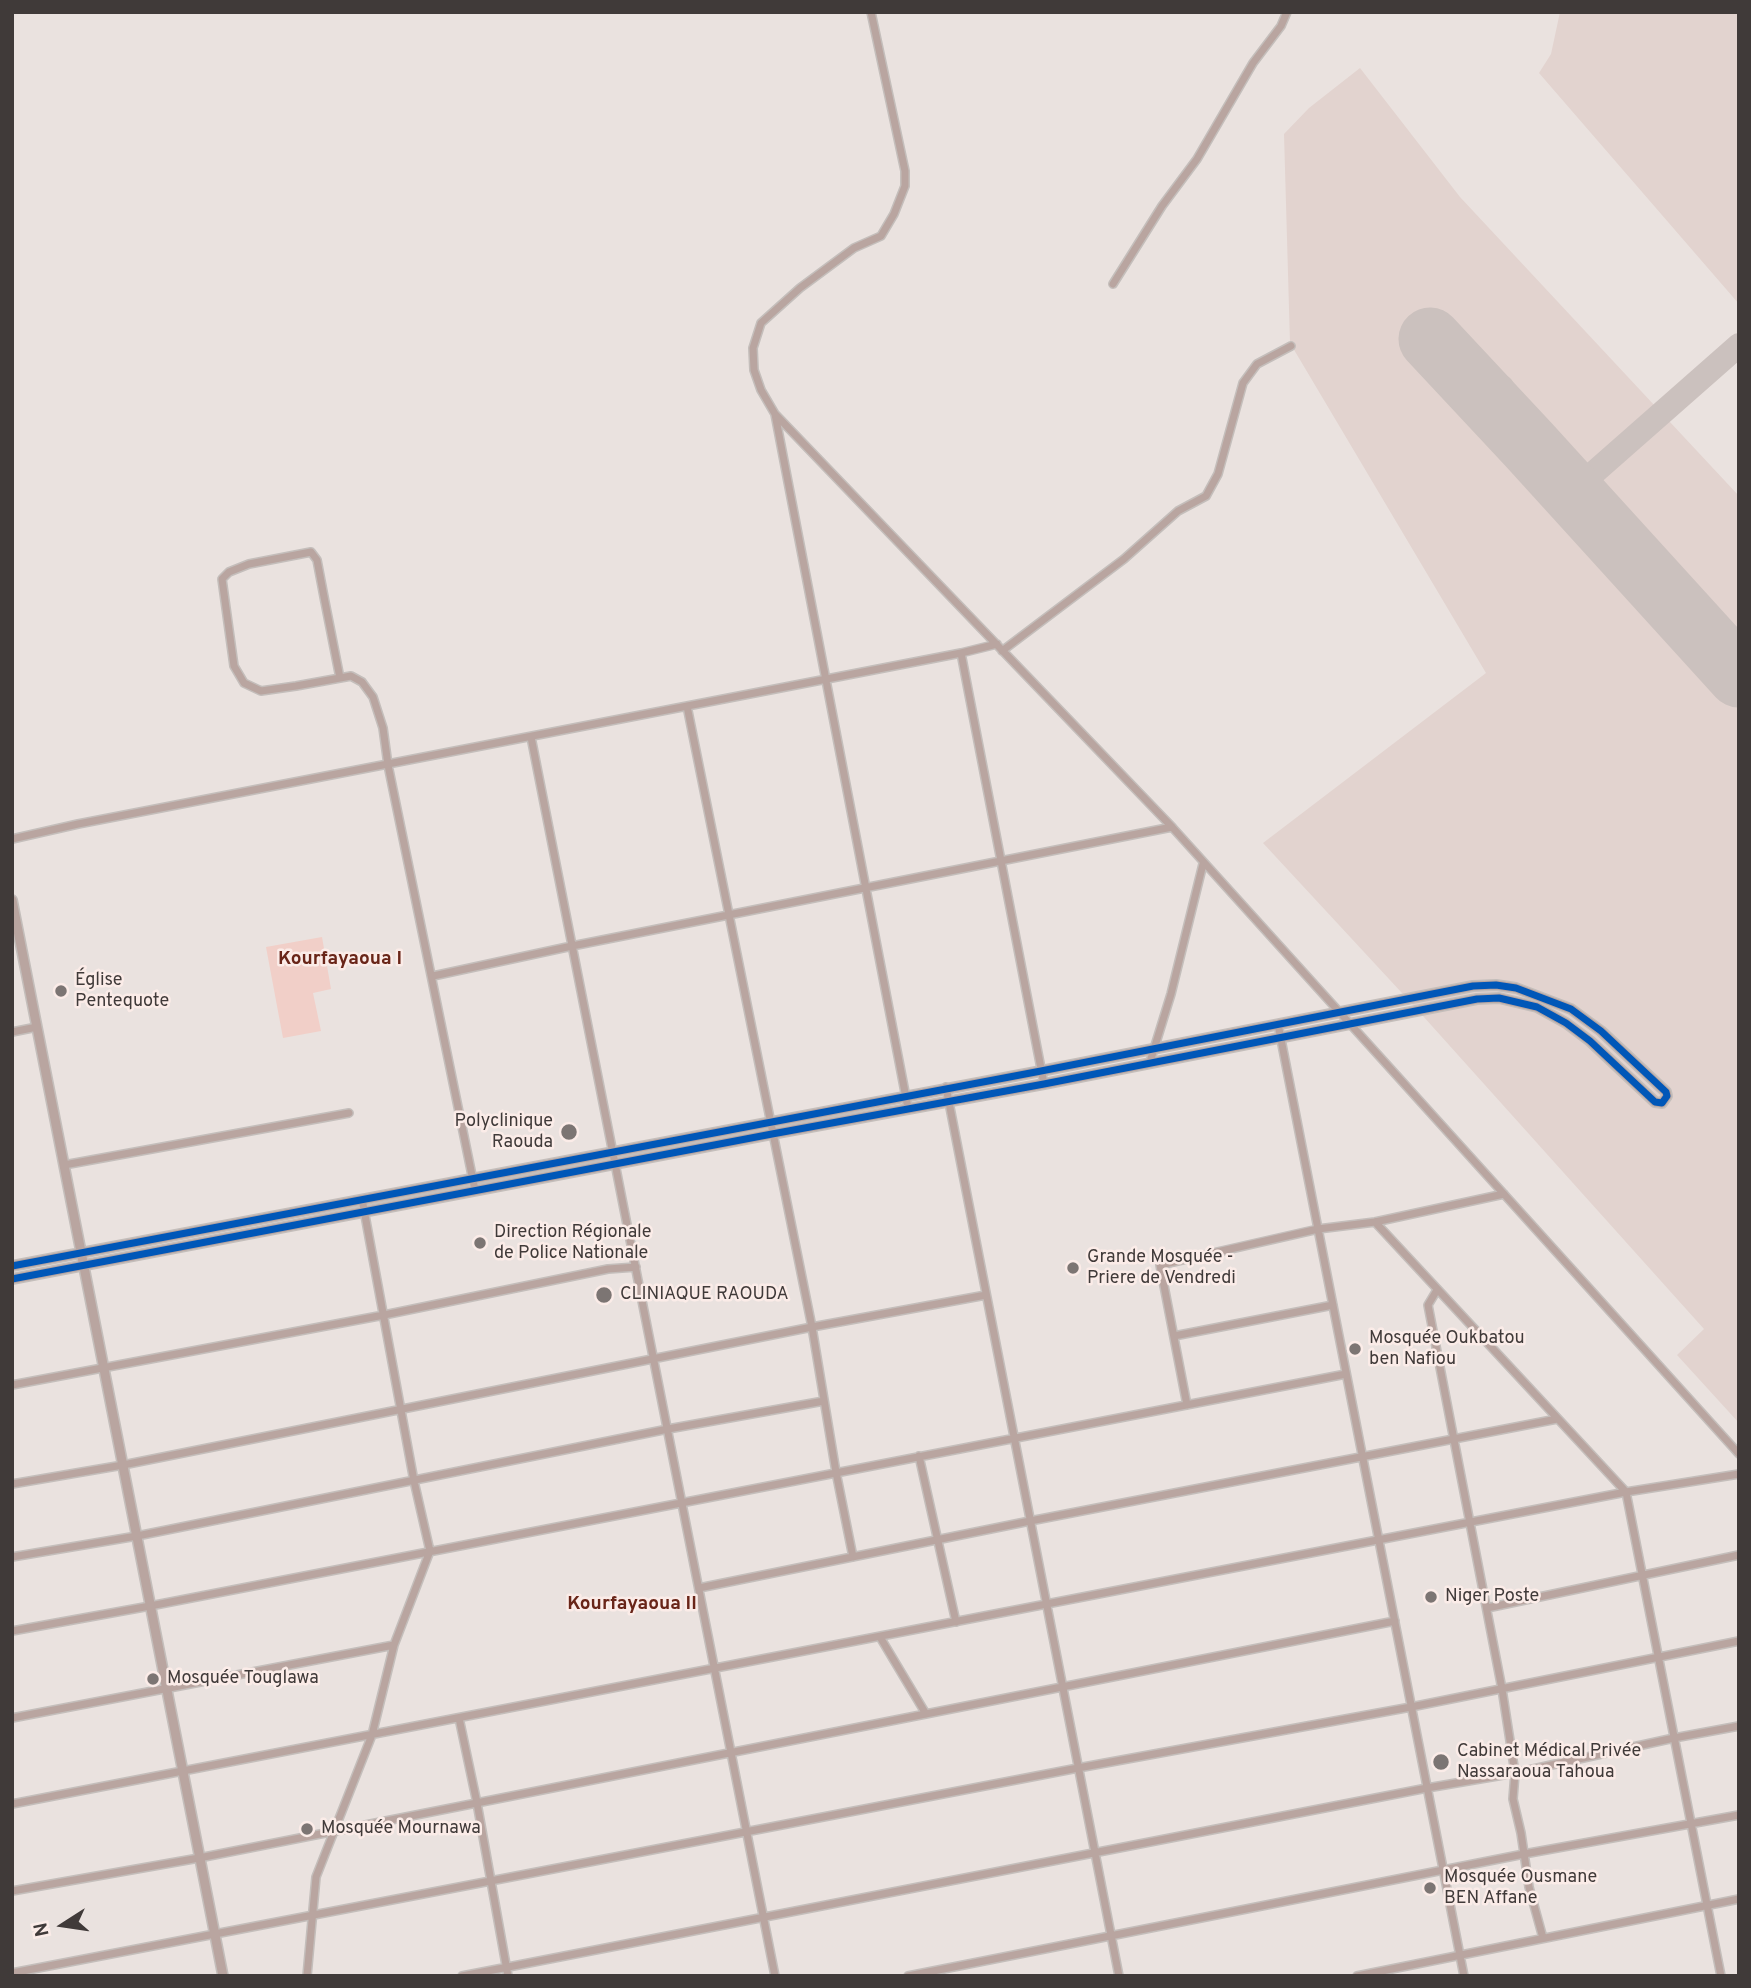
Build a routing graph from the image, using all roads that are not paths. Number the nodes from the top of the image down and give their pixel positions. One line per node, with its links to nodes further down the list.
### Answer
1 (871, 12): 5 (street)
2 (1287, 12): 3 (street)
3 (1113, 284)
4 (1291, 346): 6 (street)
5 (775, 414): 6 (street); 9 (street)
6 (999, 648): 7 (street); 13 (street)
7 (961, 653): 9 (street); 15 (street)
8 (340, 678): 12 (street)
9 (825, 679): 10 (street); 17 (street)
10 (687, 706): 11 (street); 19 (street)
11 (531, 737): 12 (street); 21 (street)
12 (388, 765): 14 (street); 22 (street)
13 (1172, 827): 15 (street); 16 (street)
14 (12, 839)
15 (999, 861): 17 (street); 31 (street)
16 (1203, 864): 23 (street); 29 (street)
17 (865, 888): 19 (street); 34 (street)
18 (12, 900): 20 (street)
19 (729, 915): 21 (street); 38 (street)
20 (15, 932): 26 (street)
21 (572, 946): 22 (street); 42 (street)
22 (433, 976): 45 (street)
23 (1339, 1011): 24 (street); 24 (street); 25 (street)
24 (1350, 1023): 28 (street); 47 (street)
25 (1278, 1024): 28 (street); 29 (street)
26 (37, 1027): 27 (street); 44 (street)
27 (12, 1032)
28 (1281, 1038): 30 (street); 51 (street)
29 (1155, 1047): 30 (street); 31 (street)
30 (1150, 1062): 32 (street)
31 (1041, 1071): 32 (street); 33 (street)
32 (1044, 1084): 35 (street)
33 (946, 1087): 34 (street); 35 (street)
34 (905, 1095): 36 (street); 38 (street)
35 (948, 1101): 36 (street); 58 (street)
36 (908, 1108): 39 (street)
37 (349, 1113): 44 (street)
38 (770, 1122): 39 (street); 40 (street)
39 (772, 1133): 41 (street); 61 (street)
40 (697, 1135): 41 (street); 42 (street)
41 (699, 1147): 43 (street)
42 (613, 1151): 43 (street); 45 (street)
43 (615, 1163): 46 (street); 55 (street)
44 (64, 1166): 52 (street)
45 (473, 1178): 46 (street); 48 (street)
46 (475, 1190): 49 (street)
47 (1504, 1194): 50 (street); 74 (street)
48 (362, 1199): 49 (street); 52 (street)
49 (364, 1212): 53 (street); 60 (street)
50 (1375, 1222): 51 (street); 57 (street)
51 (1318, 1229): 59 (street); 62 (street)
52 (81, 1253): 53 (street); 54 (street)
53 (84, 1265): 56 (street); 64 (street)
54 (12, 1266)
55 (636, 1267): 60 (street); 63 (street)
56 (12, 1279)
57 (1437, 1290): 70 (street); 73 (street)
58 (986, 1295): 61 (street); 72 (street)
59 (1333, 1305): 62 (street); 65 (street)
60 (384, 1315): 64 (street); 69 (street)
61 (812, 1327): 63 (street); 67 (street)
62 (1174, 1336): 68 (street)
63 (654, 1359): 69 (street); 71 (street)
64 (104, 1368): 66 (street); 77 (street)
65 (1346, 1374): 68 (street); 76 (street)
66 (12, 1385)
67 (824, 1401): 71 (street); 78 (street)
68 (1186, 1405): 72 (street)
69 (401, 1410): 77 (street); 80 (street)
70 (1558, 1419): 73 (street); 82 (street)
71 (668, 1429): 80 (street); 83 (street)
72 (1014, 1438): 75 (street); 84 (street)
73 (1454, 1440): 76 (street); 85 (street)
74 (1739, 1454)
75 (919, 1456): 78 (street); 88 (street)
76 (1363, 1458): 84 (street); 87 (street)
77 (123, 1465): 81 (street); 86 (street)
78 (836, 1472): 83 (street); 92 (street)
79 (1739, 1474): 82 (street)
80 (414, 1481): 86 (street); 89 (street)
81 (12, 1484)
82 (1626, 1492): 85 (street); 93 (street)
83 (682, 1502): 89 (street); 94 (street)
84 (1030, 1521): 88 (street); 95 (street)
85 (1470, 1522): 87 (street); 97 (street)
86 (137, 1536): 91 (street); 96 (street)
87 (1379, 1539): 95 (street); 98 (street)
88 (937, 1540): 92 (street); 99 (street)
89 (430, 1550): 96 (street); 103 (street)
90 (1739, 1555): 93 (street)
91 (12, 1557)
92 (853, 1557): 94 (street)
93 (1642, 1575): 97 (street); 104 (street)
94 (699, 1588): 105 (street)
95 (1046, 1605): 99 (street); 106 (street)
96 (150, 1606): 100 (street); 107 (street)
97 (1487, 1608): 108 (street)
98 (1395, 1621): 106 (street); 109 (street)
99 (956, 1622): 101 (street)
100 (12, 1631)
101 (880, 1637): 105 (street); 110 (street)
102 (1739, 1641): 104 (street)
103 (394, 1645): 107 (street); 114 (street)
104 (1658, 1657): 108 (street); 115 (street)
105 (715, 1669): 112 (street); 116 (street)
106 (1062, 1687): 110 (street); 117 (street)
107 (166, 1689): 111 (street); 118 (street)
108 (1502, 1689): 109 (street); 119 (street)
109 (1411, 1707): 117 (street); 120 (street)
110 (926, 1714): 116 (street)
111 (12, 1718)
112 (459, 1718): 114 (street); 121 (street)
113 (1739, 1726): 115 (street)
114 (372, 1735): 118 (street); 125 (street)
115 (1674, 1738): 119 (street); 124 (street)
116 (731, 1753): 121 (street); 126 (street)
117 (1078, 1768): 126 (street); 127 (street)
118 (183, 1771): 122 (street); 129 (street)
119 (1515, 1773): 120 (street); 128 (street)
120 (1427, 1788): 127 (street); 130 (street)
121 (477, 1803): 125 (street); 131 (street)
122 (12, 1804)
123 (1739, 1815): 124 (street)
124 (1691, 1825): 128 (street); 134 (street)
125 (333, 1832): 129 (street); 135 (street)
126 (747, 1832): 131 (street); 136 (street)
127 (1095, 1853): 136 (street); 138 (street)
128 (1524, 1854): 130 (street); 139 (street)
129 (200, 1858): 132 (street); 137 (street)
130 (1443, 1870): 138 (street); 140 (street)
131 (491, 1881): 135 (street); 141 (street)
132 (12, 1891)
133 (1739, 1899): 134 (street)
134 (1707, 1905): 139 (street); 151 (street)
135 (311, 1915): 137 (street); 144 (street)
136 (764, 1917): 141 (street); 146 (street)
137 (214, 1934): 142 (street); 143 (street)
138 (1112, 1937): 147 (street); 148 (street)
139 (1544, 1938): 140 (street)
140 (1460, 1955): 149 (street); 150 (street)
141 (508, 1971): 145 (street)
142 (12, 1973)
143 (223, 1976)
144 (307, 1976)
145 (462, 1976)
146 (775, 1976)
147 (908, 1976)
148 (1119, 1976)
149 (1357, 1976)
150 (1464, 1976)
151 (1721, 1976)

